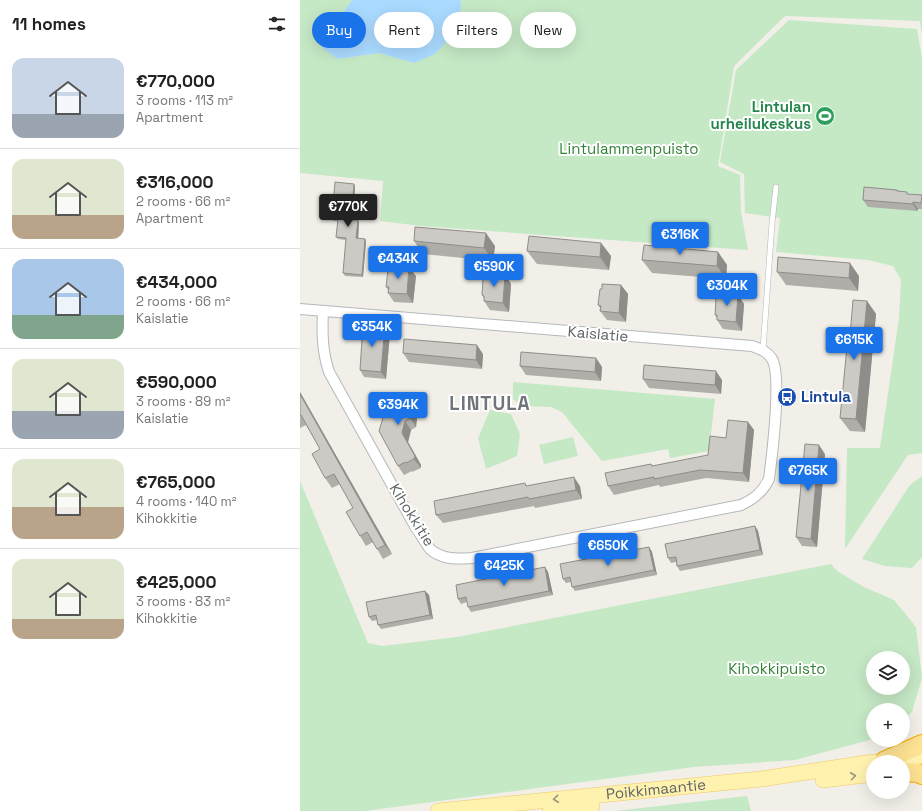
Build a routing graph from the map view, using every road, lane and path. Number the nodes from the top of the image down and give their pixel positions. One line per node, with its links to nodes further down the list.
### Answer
1 (776, 187): 4 (lane)
2 (300, 309): 3 (street, Kaislatie)
3 (323, 310): 4 (street, Kaislatie); 4 (street, Kihokkitie)
4 (763, 350)
5 (922, 744): 6 (highway)
6 (898, 755)
7 (922, 756): 8 (main road, Poikkimaantie)
8 (910, 758)
9 (866, 766): 15 (main road, Poikkimaantie, one-way to 15)
10 (866, 766): 16 (main road, Poikkimaantie, one-way to 10)
11 (922, 768): 12 (main road)
12 (910, 770)
13 (910, 772): 14 (highway)
14 (922, 775)
15 (438, 811)
16 (550, 811)

